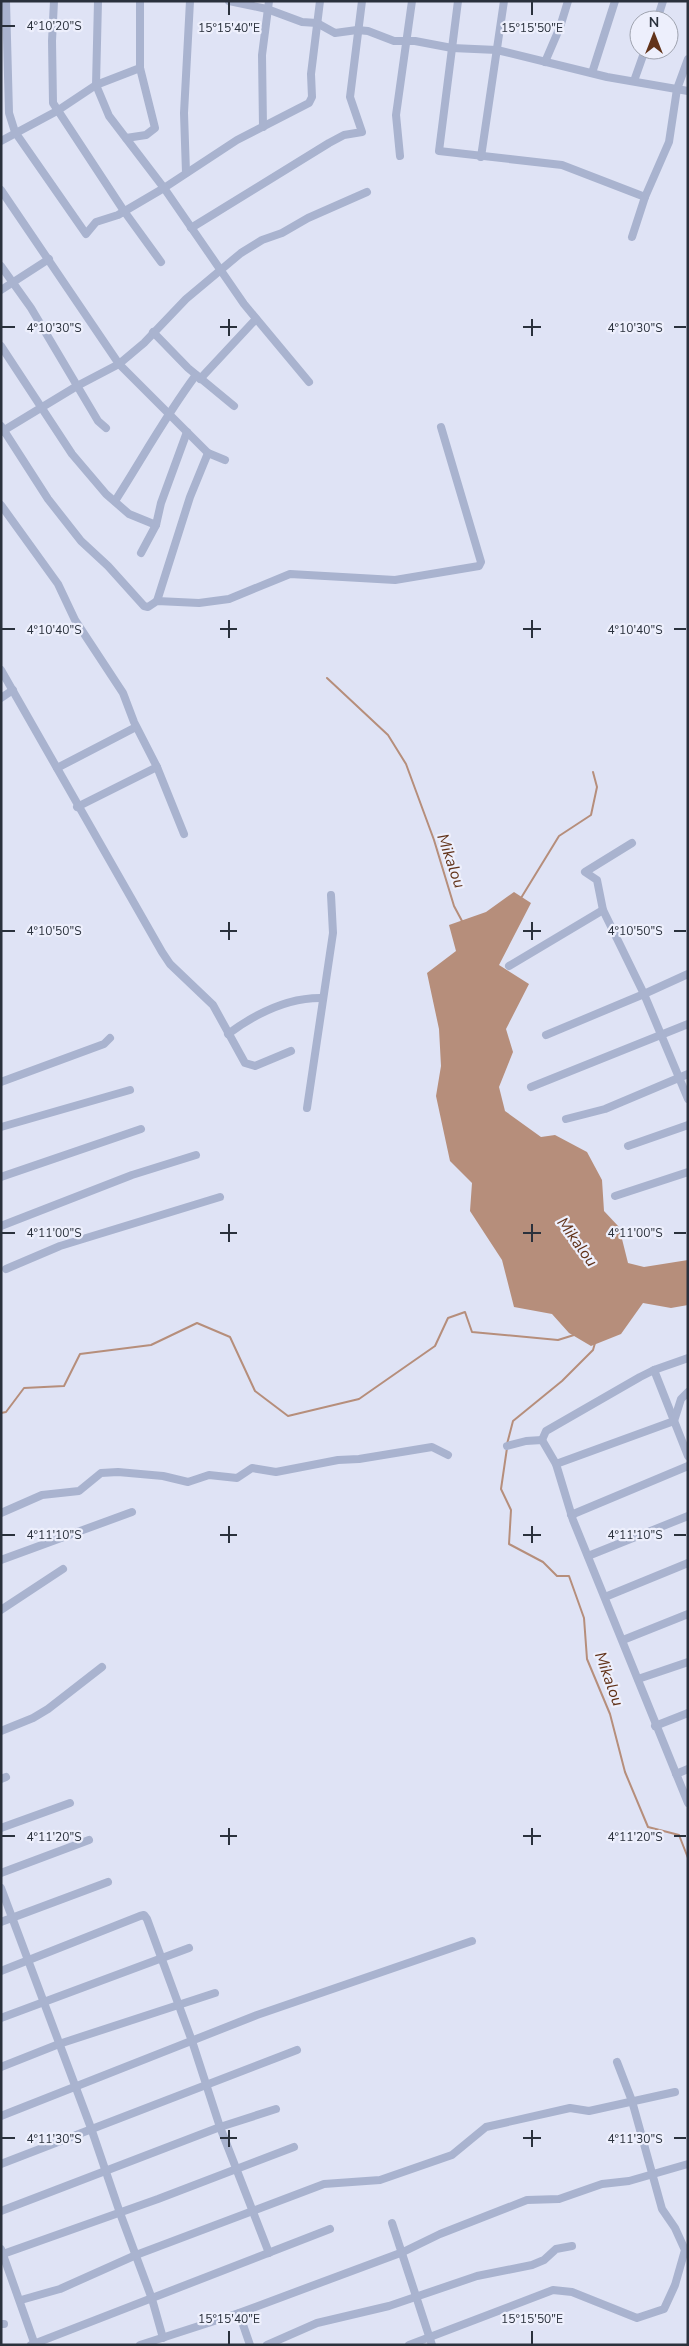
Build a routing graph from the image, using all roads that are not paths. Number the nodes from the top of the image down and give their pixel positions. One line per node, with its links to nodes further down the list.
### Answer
1 (6, 1): 31 (street)
2 (54, 1): 29 (street)
3 (98, 1): 26 (street)
4 (140, 1): 23 (street)
5 (190, 1): 36 (street)
6 (229, 1): 14 (street)
7 (320, 1): 15 (street)
8 (362, 1): 16 (street)
9 (412, 1): 17 (street)
10 (458, 1): 18 (street)
11 (504, 1): 19 (street)
12 (568, 1): 22 (street)
13 (615, 1): 24 (street)
14 (268, 5): 15 (street); 30 (street)
15 (316, 23): 16 (street); 30 (street)
16 (357, 30): 17 (street); 42 (street)
17 (406, 41): 18 (street); 34 (street)
18 (452, 48): 19 (street); 35 (street)
19 (497, 50): 22 (street); 35 (street)
20 (688, 59): 27 (street)
21 (641, 60): 25 (street)
22 (545, 62): 24 (street)
23 (140, 68): 26 (street); 32 (street)
24 (592, 73): 25 (street)
25 (634, 81): 27 (street)
26 (96, 85): 29 (street); 32 (street)
27 (677, 89): 28 (street); 40 (street)
28 (688, 91)
29 (57, 110): 31 (street); 41 (street)
30 (263, 128): 36 (street)
31 (15, 132): 33 (street); 41 (street)
32 (126, 138): 37 (street)
33 (1, 141)
34 (400, 156)
35 (481, 157): 40 (street)
36 (186, 173): 37 (street)
37 (164, 188): 41 (street); 42 (street)
38 (1, 190): 44 (street)
39 (368, 192): 47 (street)
40 (645, 198): 43 (street)
41 (124, 211): 45 (street)
42 (191, 228): 47 (street)
43 (632, 237)
44 (49, 259): 48 (street); 53 (street)
45 (160, 262)
46 (1, 266): 48 (street)
47 (219, 270): 50 (street); 51 (street)
48 (13, 282): 49 (street); 56 (street)
49 (1, 290)
50 (256, 319): 54 (street); 55 (street)
51 (153, 332): 53 (street); 54 (street)
52 (1, 346): 57 (street)
53 (118, 364): 56 (street); 59 (street)
54 (198, 377): 58 (street); 59 (street)
55 (309, 382)
56 (76, 386): 57 (street); 61 (street)
57 (42, 406): 62 (street); 66 (street)
58 (234, 406)
59 (167, 414): 63 (street); 66 (street)
60 (441, 427): 70 (street)
61 (106, 428)
62 (2, 429): 70 (street)
63 (188, 432): 64 (street); 68 (street)
64 (208, 453): 65 (street); 70 (street)
65 (225, 460)
66 (115, 502): 68 (street)
67 (1, 505): 74 (street)
68 (156, 525): 69 (street)
69 (141, 553)
70 (158, 601)
71 (1, 670): 72 (street)
72 (14, 690): 73 (street); 76 (street)
73 (1, 698)
74 (136, 727): 75 (street); 76 (street)
75 (157, 767): 77 (street); 78 (street)
76 (57, 768): 77 (street)
77 (77, 807): 87 (street)
78 (184, 834)
79 (632, 843): 81 (street)
80 (332, 896): 85 (street)
81 (604, 910): 82 (street); 84 (street)
82 (509, 966)
83 (688, 974): 84 (street)
84 (644, 994): 88 (street); 89 (street)
85 (323, 998): 87 (street); 98 (street)
86 (688, 1024): 89 (street)
87 (228, 1034): 91 (street)
88 (546, 1035)
89 (661, 1037): 93 (street); 95 (street)
90 (110, 1038): 94 (street)
91 (291, 1051)
92 (688, 1074): 93 (street)
93 (679, 1079): 97 (street); 99 (street)
94 (1, 1082)
95 (531, 1087)
96 (130, 1090): 101 (street)
97 (688, 1099)
98 (307, 1108)
99 (566, 1119)
100 (688, 1125): 103 (street)
101 (1, 1127)
102 (142, 1129): 106 (street)
103 (628, 1146)
104 (196, 1155): 109 (street)
105 (688, 1172): 107 (street)
106 (1, 1176)
107 (615, 1196)
108 (220, 1197): 110 (street)
109 (1, 1226)
110 (6, 1269)
111 (688, 1358): 112 (street)
112 (654, 1370): 114 (street); 115 (street)
113 (688, 1392): 114 (street)
114 (674, 1421): 118 (street); 119 (street)
115 (542, 1440): 116 (street); 119 (street)
116 (507, 1446)
117 (448, 1455): 122 (street)
118 (688, 1456)
119 (556, 1464): 123 (street)
120 (688, 1466): 123 (street)
121 (132, 1512): 126 (street)
122 (1, 1513)
123 (572, 1515): 125 (street)
124 (688, 1516): 125 (street)
125 (588, 1556): 129 (street)
126 (1, 1560)
127 (688, 1563): 129 (street)
128 (63, 1568): 130 (street)
129 (605, 1597): 132 (street)
130 (1, 1610)
131 (688, 1614): 132 (street)
132 (623, 1640): 135 (street)
133 (688, 1662): 135 (street)
134 (102, 1667): 138 (street)
135 (638, 1680): 137 (street)
136 (688, 1713): 137 (street)
137 (655, 1726): 140 (street)
138 (1, 1731)
139 (688, 1769): 140 (street)
140 (676, 1774): 141 (street)
141 (688, 1803)
142 (70, 1804): 143 (street)
143 (1, 1828)
144 (89, 1840): 145 (street)
145 (1, 1873)
146 (108, 1882): 148 (street)
147 (1, 1888): 148 (street)
148 (12, 1918): 149 (street); 153 (street)
149 (1, 1922)
150 (472, 1941): 159 (street)
151 (189, 1948): 152 (street)
152 (161, 1958): 153 (street); 156 (street); 157 (street)
153 (29, 1960): 154 (street); 156 (street)
154 (1, 1971)
155 (215, 1993): 157 (street)
156 (43, 2001): 158 (street); 160 (street)
157 (178, 2004): 159 (street); 160 (street)
158 (1, 2018)
159 (192, 2040): 164 (street); 165 (street)
160 (59, 2044): 163 (street); 165 (street)
161 (297, 2050): 164 (street)
162 (616, 2062): 167 (street)
163 (1, 2067)
164 (205, 2084): 170 (street); 171 (street)
165 (76, 2087): 169 (street); 171 (street)
166 (675, 2092): 167 (street)
167 (632, 2101): 177 (street); 179 (street)
168 (276, 2109): 170 (street)
169 (1, 2116)
170 (220, 2127): 175 (street); 176 (street)
171 (91, 2128): 173 (street); 176 (street)
172 (294, 2148): 175 (street)
173 (1, 2164)
174 (688, 2164): 177 (street)
175 (237, 2168): 179 (street); 180 (street)
176 (105, 2171): 178 (street); 180 (street)
177 (653, 2174): 185 (street); 193 (street)
178 (1, 2211)
179 (252, 2211): 186 (street); 187 (street)
180 (120, 2213): 184 (street); 187 (street)
181 (392, 2223): 185 (street)
182 (330, 2229): 186 (street)
183 (572, 2246): 188 (street)
184 (2, 2252): 190 (street)
185 (403, 2252): 188 (street); 191 (street)
186 (269, 2253): 189 (street)
187 (136, 2256): 189 (street); 190 (street)
188 (417, 2296): 193 (street); 197 (street)
189 (152, 2299): 192 (street); 194 (street)
190 (21, 2300): 194 (street)
191 (239, 2313): 192 (street); 196 (street)
192 (163, 2338): 195 (street)
193 (431, 2341): 198 (street)
194 (34, 2344)
195 (140, 2345)
196 (250, 2345)
197 (267, 2345)
198 (409, 2345)

